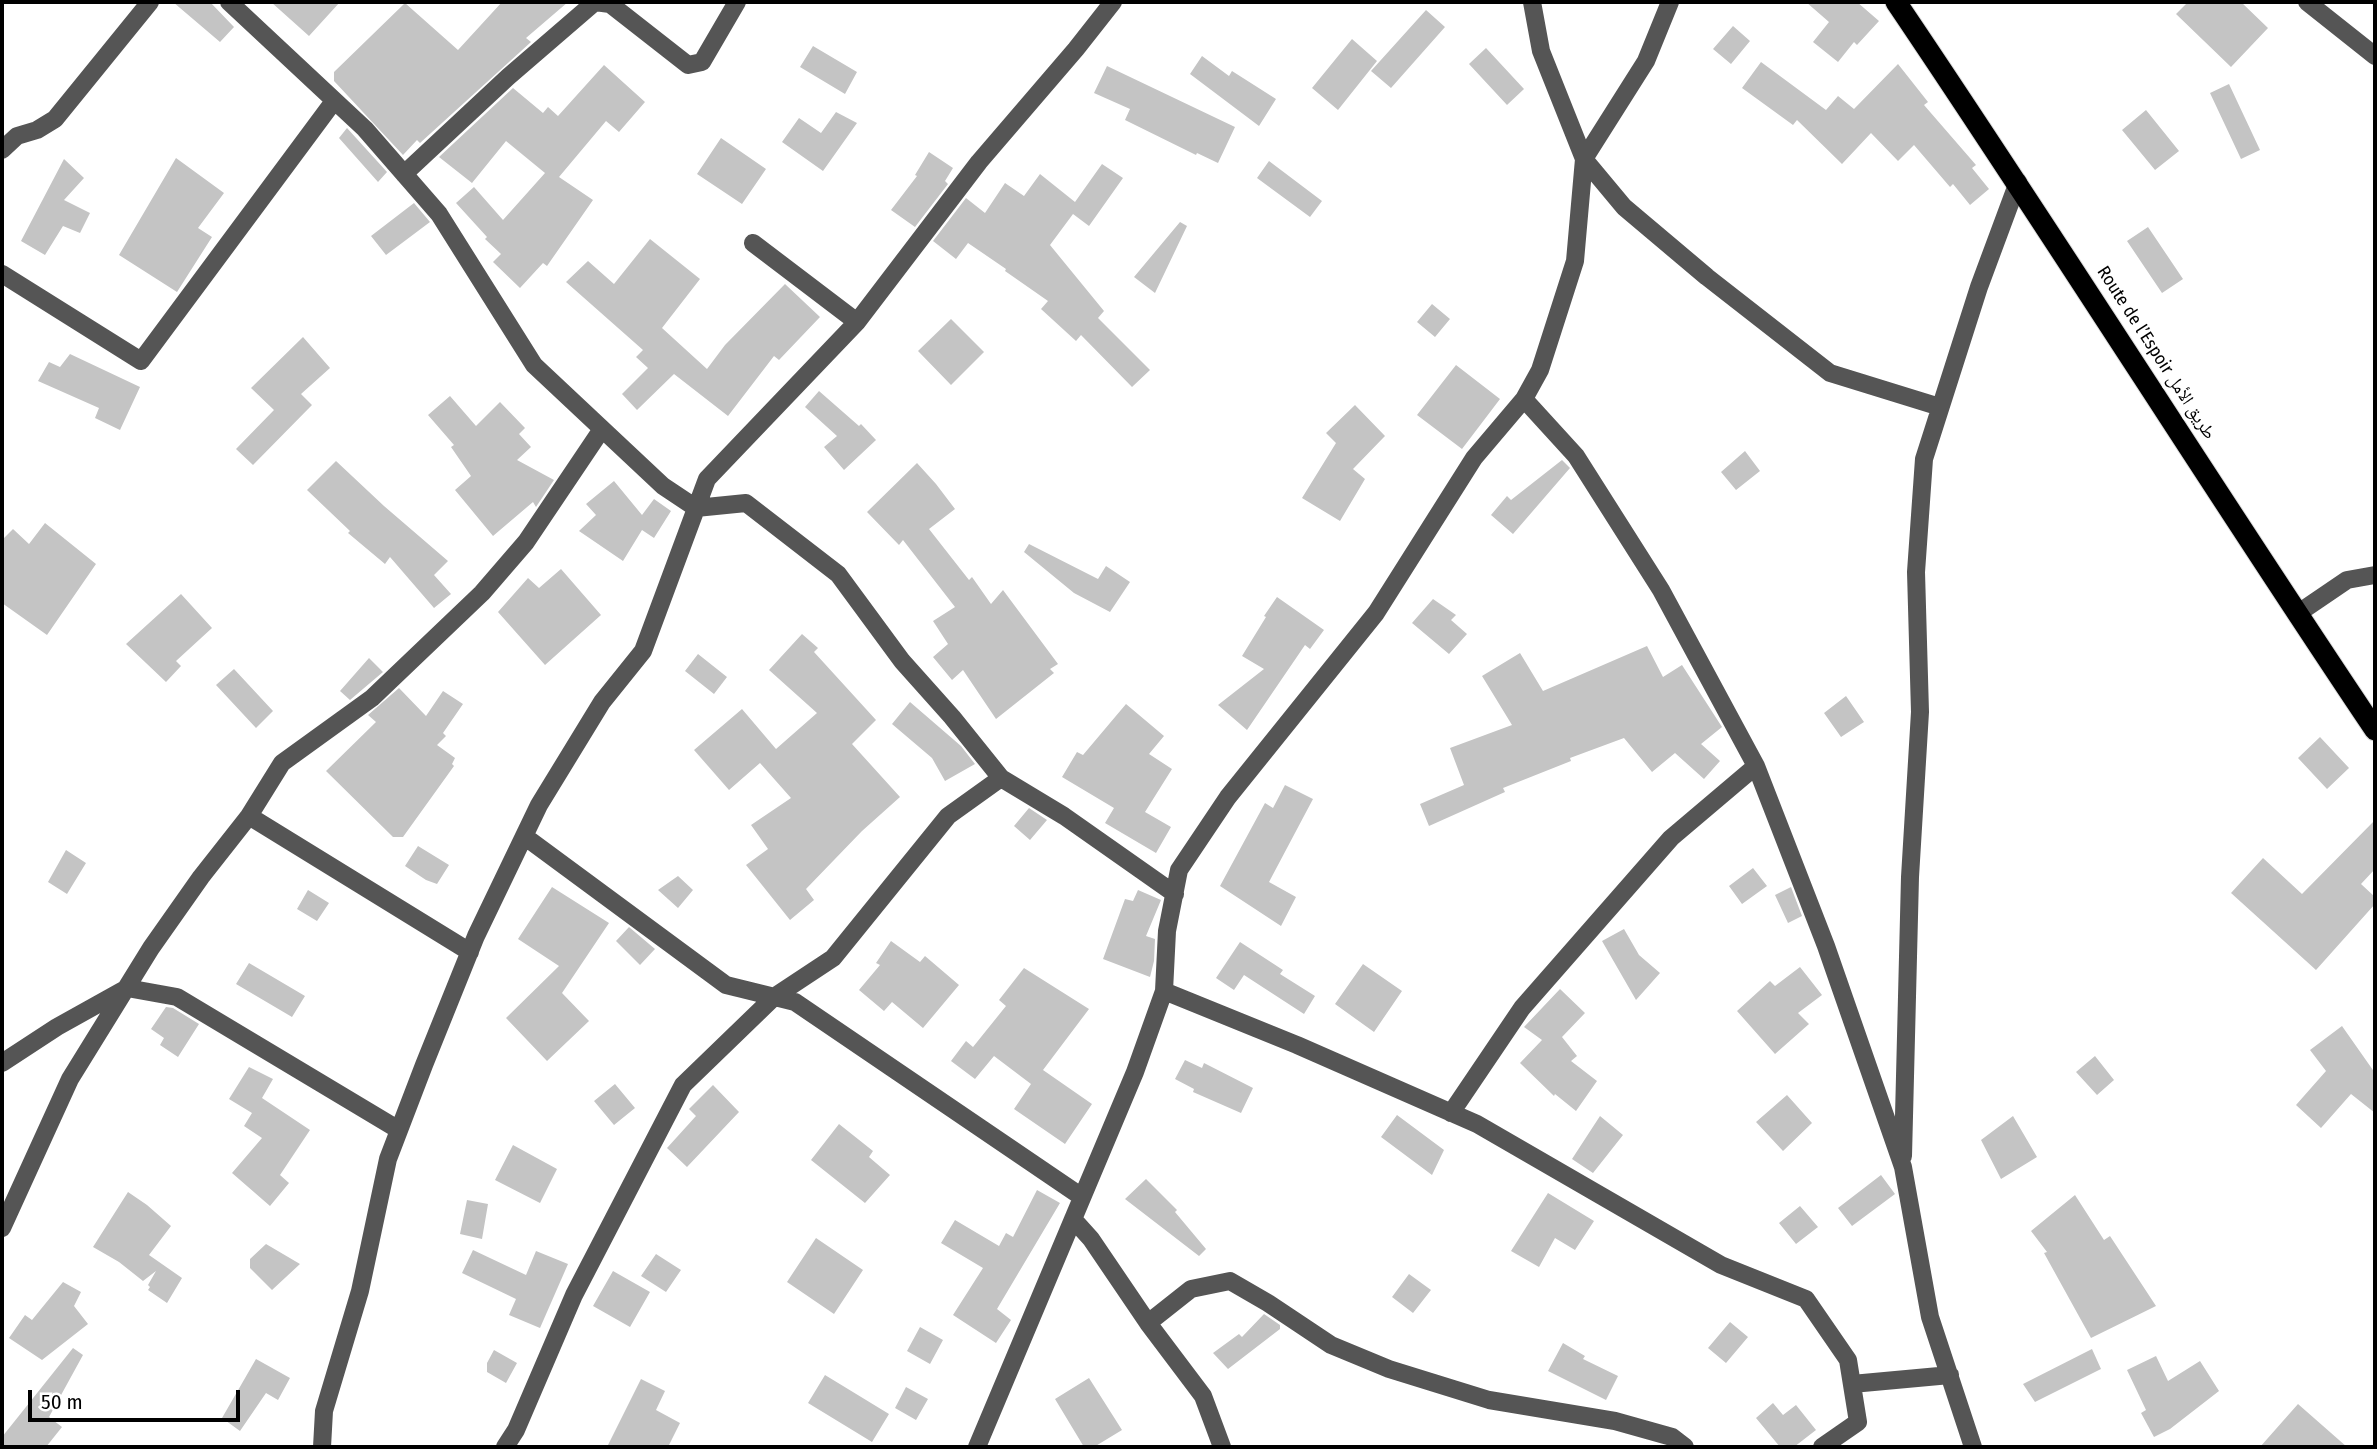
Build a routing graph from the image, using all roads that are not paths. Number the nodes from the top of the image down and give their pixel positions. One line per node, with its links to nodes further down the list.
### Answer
1 (150, 2): 11 (street)
2 (229, 2): 10 (street)
3 (737, 2): 13 (street)
4 (1113, 2): 17 (street)
5 (1532, 2): 12 (street)
6 (1670, 2): 12 (street)
7 (1896, 2): 14 (highway, Route de l’Espoir طريق الأمل)
8 (2307, 2): 9 (street)
9 (2375, 56)
10 (334, 101): 13 (street); 16 (street)
11 (2, 150)
12 (1584, 159): 18 (street); 19 (street)
13 (404, 174): 20 (street)
14 (2018, 182): 19 (street); 23 (highway, Route de l’Espoir طريق الأمل)
15 (753, 243): 17 (street)
16 (2, 274)
17 (857, 322): 21 (street)
18 (1524, 399): 25 (street); 29 (street)
19 (1940, 407): 37 (street)
20 (602, 429): 21 (street); 27 (street)
21 (696, 508): 26 (street); 28 (street)
22 (2375, 575): 23 (street)
23 (2297, 614): 24 (highway, Route de l’Espoir طريق الأمل)
24 (2375, 730)
25 (1756, 766): 35 (street); 37 (street)
26 (1001, 778): 29 (street); 33 (street)
27 (249, 816): 30 (street); 31 (street)
28 (524, 836): 30 (street); 33 (street)
29 (1175, 894): 32 (street)
30 (470, 952): 36 (street)
31 (127, 988): 34 (street); 36 (street); 40 (street)
32 (1164, 991): 35 (street); 38 (street)
33 (774, 997): 38 (street); 45 (street)
34 (2, 1063)
35 (1451, 1113): 43 (street)
36 (399, 1130): 44 (street)
37 (1903, 1167): 42 (street)
38 (1082, 1197): 39 (street)
39 (1073, 1219): 41 (street); 46 (street)
40 (2, 1228)
41 (1148, 1323): 47 (street); 48 (street)
42 (1950, 1376): 43 (street); 50 (street)
43 (1852, 1384): 49 (street)
44 (321, 1447)
45 (505, 1447)
46 (977, 1447)
47 (1222, 1447)
48 (1685, 1447)
49 (1822, 1447)
50 (1973, 1447)

